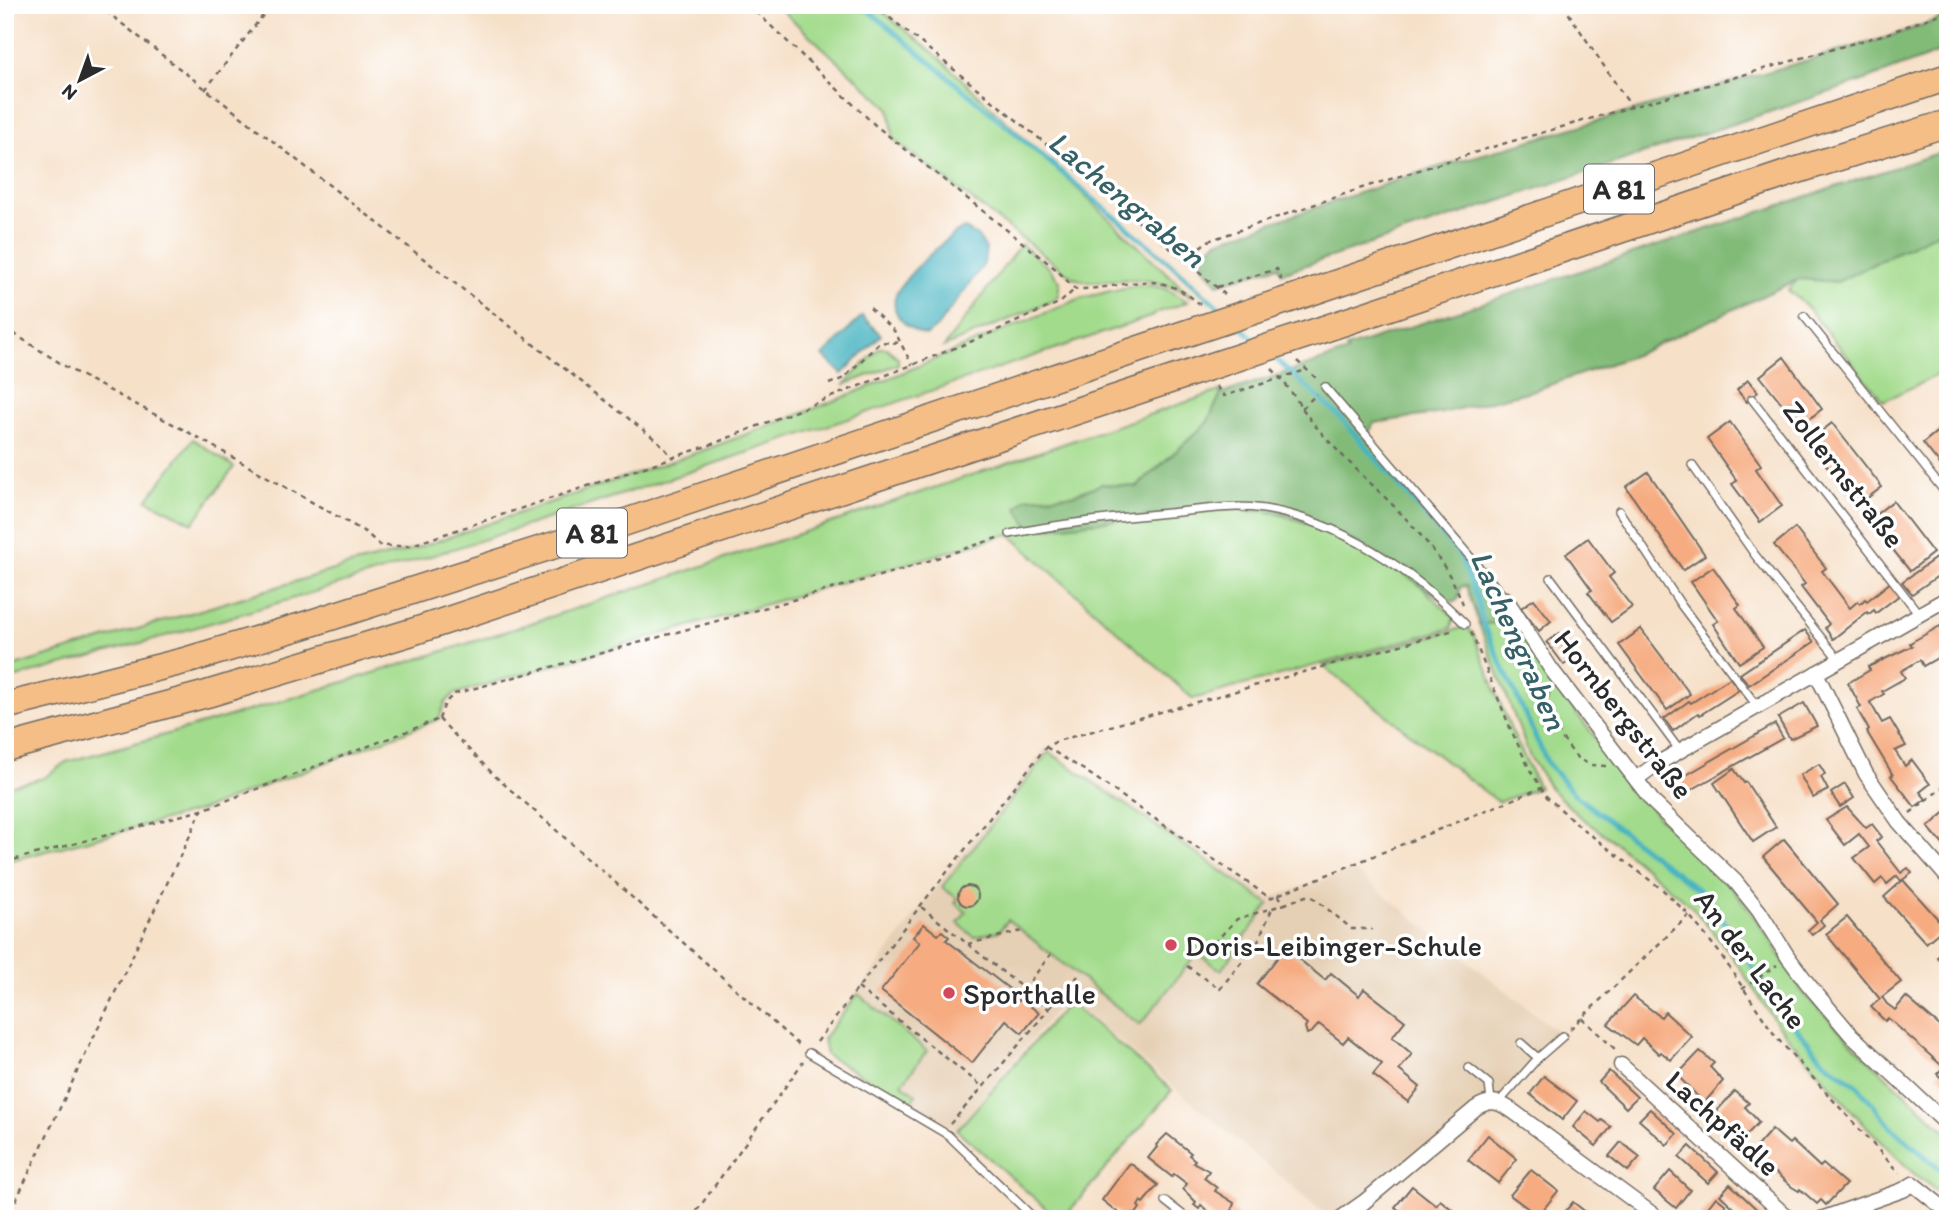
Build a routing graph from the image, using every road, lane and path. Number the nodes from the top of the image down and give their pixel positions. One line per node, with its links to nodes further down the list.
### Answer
1 (98, 5): 8 (path)
2 (271, 5): 8 (path)
3 (749, 5): 14 (path)
4 (874, 5): 11 (path)
5 (1563, 5): 9 (path)
6 (1948, 11): 9 (path)
7 (1948, 77): 15 (highway, A 81)
8 (205, 90): 28 (path)
9 (1632, 108): 11 (path)
10 (1948, 123): 23 (highway, A 81, bridge)
11 (1184, 259): 13 (path)
12 (1177, 287): 14 (path)
13 (1217, 287): 15 (path); 16 (path)
14 (1075, 289): 22 (path)
15 (1290, 299): 41 (highway, A 81, bridge)
16 (1237, 305)
17 (870, 308): 20 (path)
18 (1804, 316): 30 (lane)
19 (5, 328): 28 (path)
20 (901, 343): 22 (path); 25 (path)
21 (1297, 361): 24 (path)
22 (912, 365): 28 (path)
23 (1203, 369): 24 (path); 47 (highway, A 81)
24 (1307, 370): 26 (path)
25 (829, 384)
26 (1323, 389): 34 (lane, Hornbergstraße); 37 (path, An der Lache)
27 (1752, 399): 36 (lane, Zollernstraße)
28 (672, 457)
29 (1692, 465): 38 (lane)
30 (1948, 496)
31 (1619, 511): 42 (lane)
32 (1010, 534): 37 (lane); 44 (path)
33 (1552, 578): 48 (lane)
34 (1506, 598): 39 (street, Hornbergstraße)
35 (1948, 598): 36 (street)
36 (1919, 614): 38 (street)
37 (1465, 624): 46 (path); 52 (path, An der Lache)
38 (1839, 660): 40 (street)
39 (1551, 669): 49 (street, Hornbergstraße); 49 (path)
40 (1816, 673): 42 (street); 54 (street)
41 (5, 706)
42 (1758, 706): 48 (street)
43 (1948, 708): 45 (path)
44 (439, 719): 53 (path); 77 (path)
45 (1948, 722)
46 (1046, 747): 57 (path); 59 (path)
47 (5, 748)
48 (1679, 751): 50 (street)
49 (1626, 766): 50 (street, Hornbergstraße)
50 (1636, 779): 83 (street, Hornbergstraße)
51 (1948, 783): 54 (path)
52 (1541, 788): 57 (path); 61 (path, An der Lache)
53 (202, 810): 55 (path); 88 (path)
54 (1899, 822): 56 (street)
55 (5, 862)
56 (1948, 878)
57 (1278, 895): 58 (path)
58 (1285, 904): 60 (path); 62 (path)
59 (920, 906): 64 (path); 70 (path)
60 (1272, 909): 65 (path); 67 (path)
61 (1689, 915): 72 (path, An der Lache); 74 (path)
62 (1373, 929)
63 (1023, 931): 64 (path)
64 (968, 944): 71 (path)
65 (1197, 953)
66 (1051, 954): 71 (path)
67 (1187, 966)
68 (1763, 974): 72 (path)
69 (1078, 976): 73 (path)
70 (858, 988): 77 (path); 81 (path)
71 (1024, 989): 73 (path)
72 (1742, 989): 85 (path, An der Lache)
73 (1049, 1009): 81 (path)
74 (1581, 1018): 75 (path); 79 (path)
75 (1563, 1036): 78 (lane)
76 (1521, 1043): 78 (lane)
77 (808, 1053): 84 (lane); 89 (path)
78 (1538, 1058): 82 (lane)
79 (1621, 1065): 94 (street, Lachpfädle)
80 (1469, 1068): 82 (lane)
81 (983, 1087): 84 (path)
82 (1495, 1102): 92 (street); 93 (street)
83 (1948, 1125)
84 (943, 1132): 90 (lane)
85 (1913, 1184): 87 (street); 95 (street)
86 (1166, 1201): 91 (lane)
87 (1948, 1212)
88 (7, 1219)
89 (691, 1219)
90 (1035, 1219)
91 (1188, 1219)
92 (1340, 1219)
93 (1659, 1219)
94 (1789, 1219)
95 (1821, 1219)

